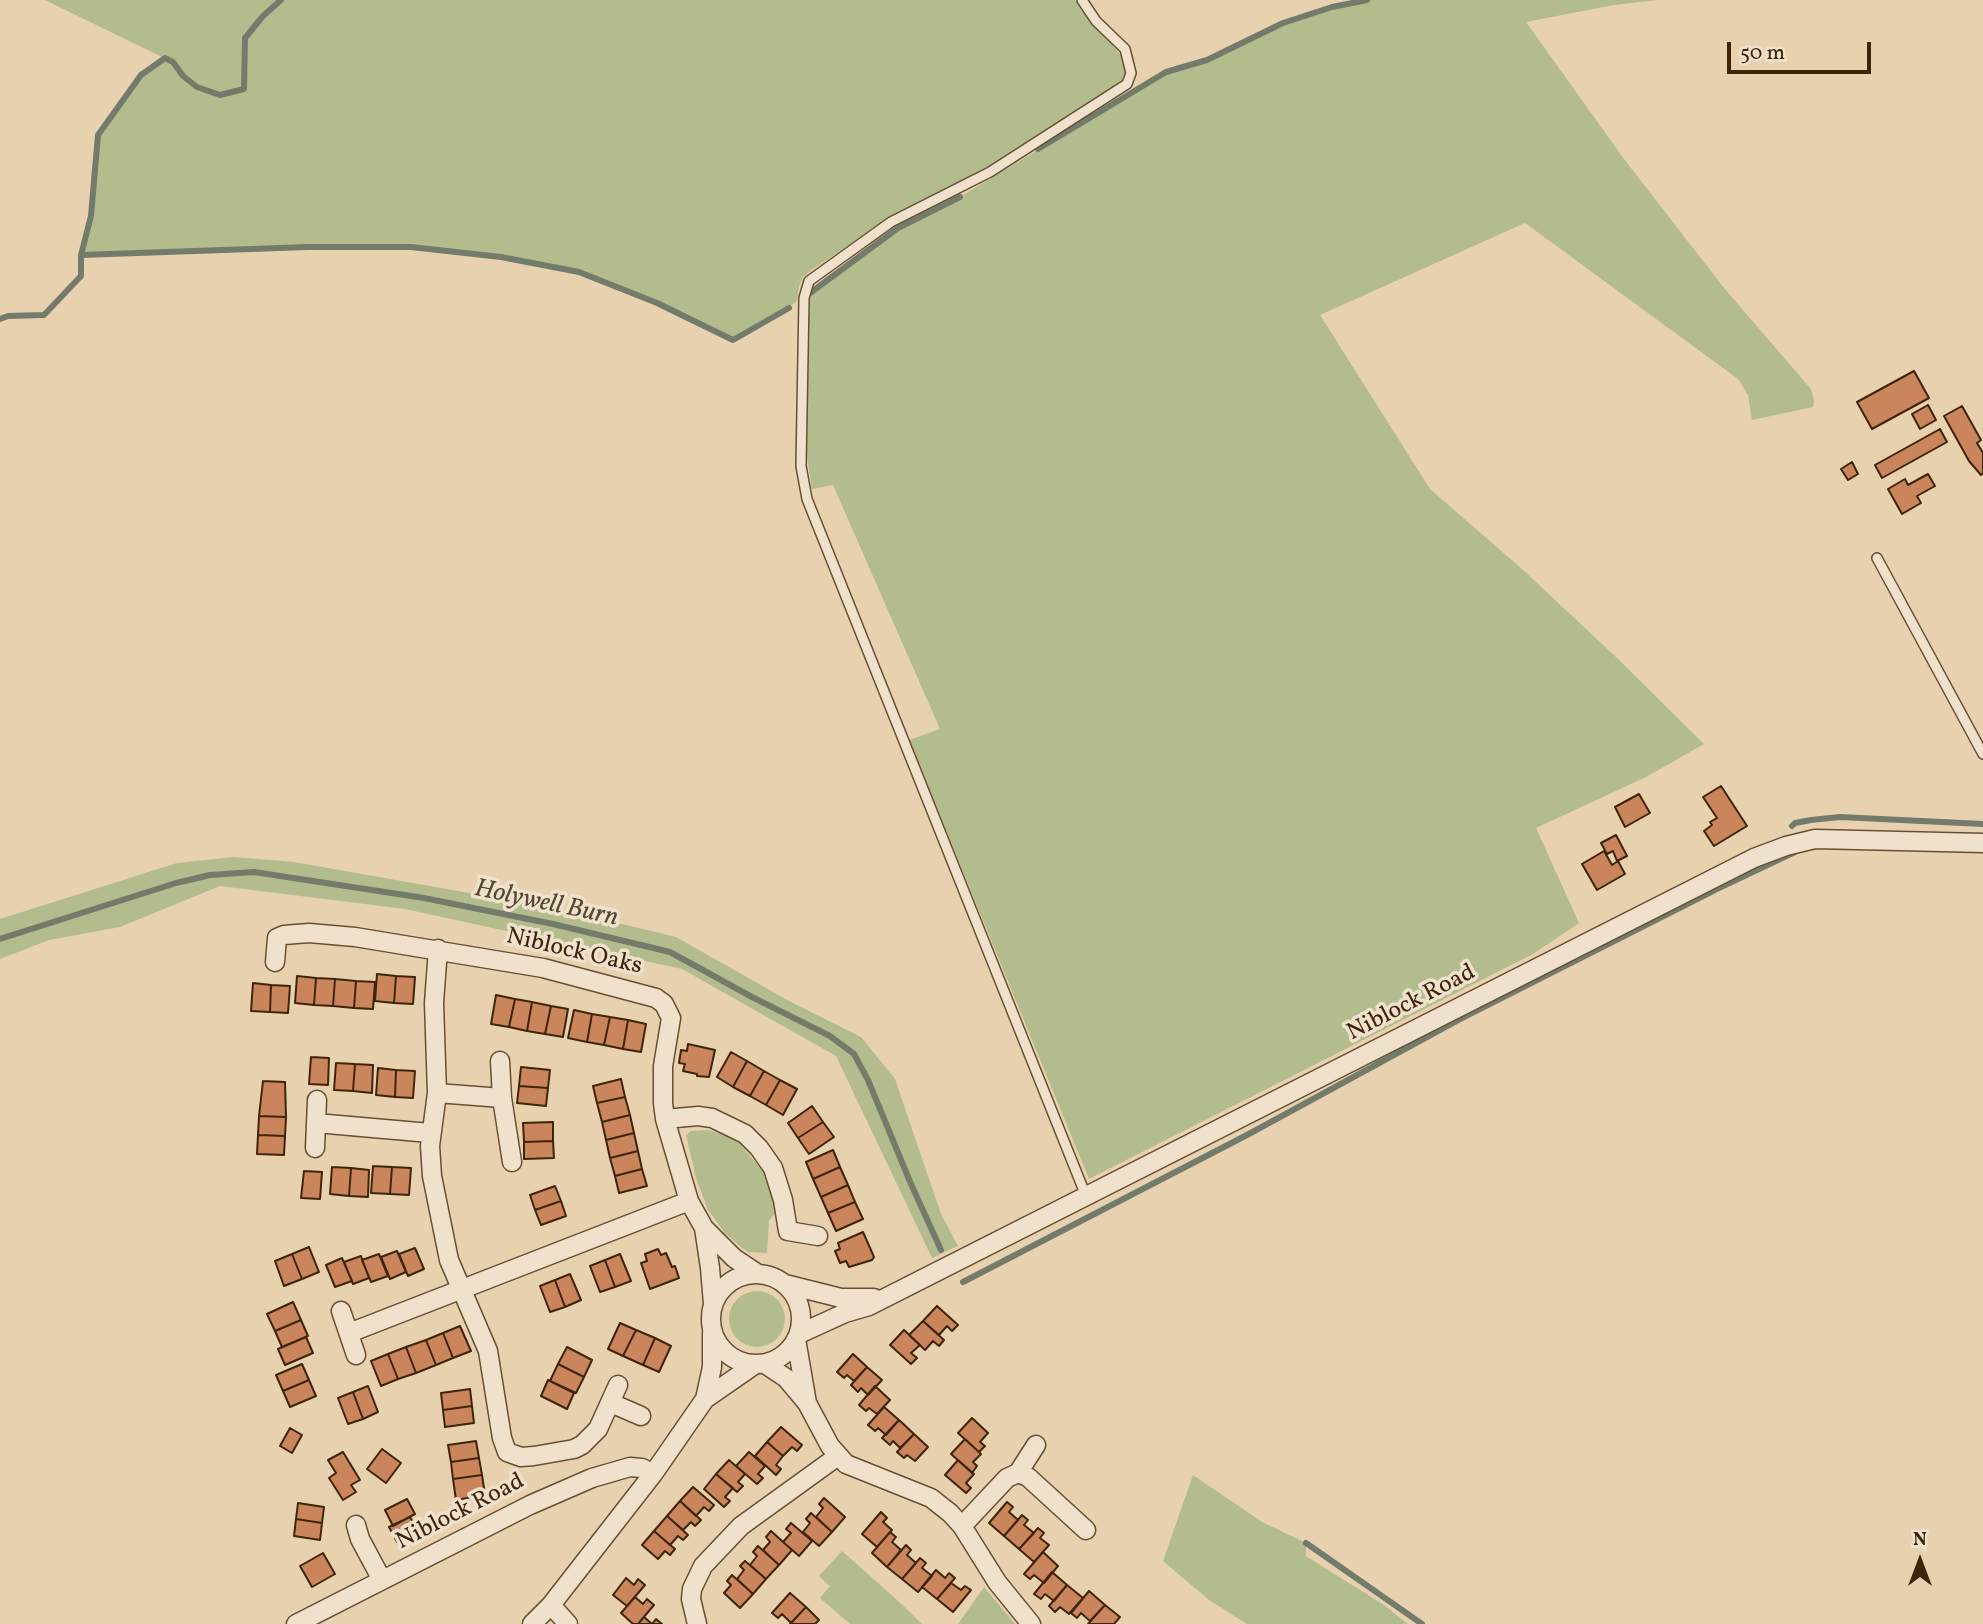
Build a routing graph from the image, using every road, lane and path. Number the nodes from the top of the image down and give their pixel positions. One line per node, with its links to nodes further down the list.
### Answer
1 (1082, 0): 16 (lane)
2 (1877, 558): 3 (lane)
3 (1983, 754)
4 (1983, 843): 16 (street, Niblock Road)
5 (438, 949): 6 (street, Niblock Oaks); 8 (street); 11 (street, Niblock Oaks)
6 (275, 962)
7 (500, 1061): 9 (street)
8 (437, 1093): 9 (street); 13 (street)
9 (502, 1098): 15 (street)
10 (317, 1100): 12 (street)
11 (665, 1119): 17 (street, Niblock Oaks); 19 (street)
12 (316, 1124): 13 (street); 14 (street)
13 (430, 1133): 22 (street)
14 (315, 1148)
15 (512, 1162)
16 (1086, 1196): 23 (street, Niblock Road)
17 (689, 1200): 18 (street, Niblock Oaks); 22 (street)
18 (704, 1228): 20 (street, Niblock Oaks); 24 (street, Niblock Oaks)
19 (818, 1236)
20 (758, 1274): 21 (street); 24 (street)
21 (785, 1284): 23 (street, Niblock Road); 28 (street)
22 (461, 1289): 27 (street); 33 (street)
23 (884, 1298): 28 (street, Niblock Road)
24 (713, 1304): 26 (street)
25 (341, 1311): 27 (street)
26 (712, 1332): 30 (street); 32 (street)
27 (348, 1334): 29 (street)
28 (798, 1336): 30 (street); 34 (street)
29 (356, 1355)
30 (760, 1364): 32 (street); 34 (street)
31 (618, 1385): 33 (street)
32 (705, 1399): 39 (street)
33 (611, 1403): 35 (street)
34 (807, 1403): 37 (street)
35 (641, 1416)
36 (1036, 1445): 38 (street)
37 (838, 1457): 41 (street); 48 (street)
38 (1018, 1473): 41 (street); 42 (street)
39 (653, 1474): 43 (street, Niblock Road); 44 (street)
40 (356, 1525): 43 (street)
41 (962, 1526): 49 (street)
42 (1086, 1530)
43 (382, 1580): 45 (street, Niblock Road)
44 (551, 1605): 46 (street); 47 (street)
45 (296, 1624)
46 (532, 1624)
47 (568, 1624)
48 (697, 1624)
49 (1031, 1624)

